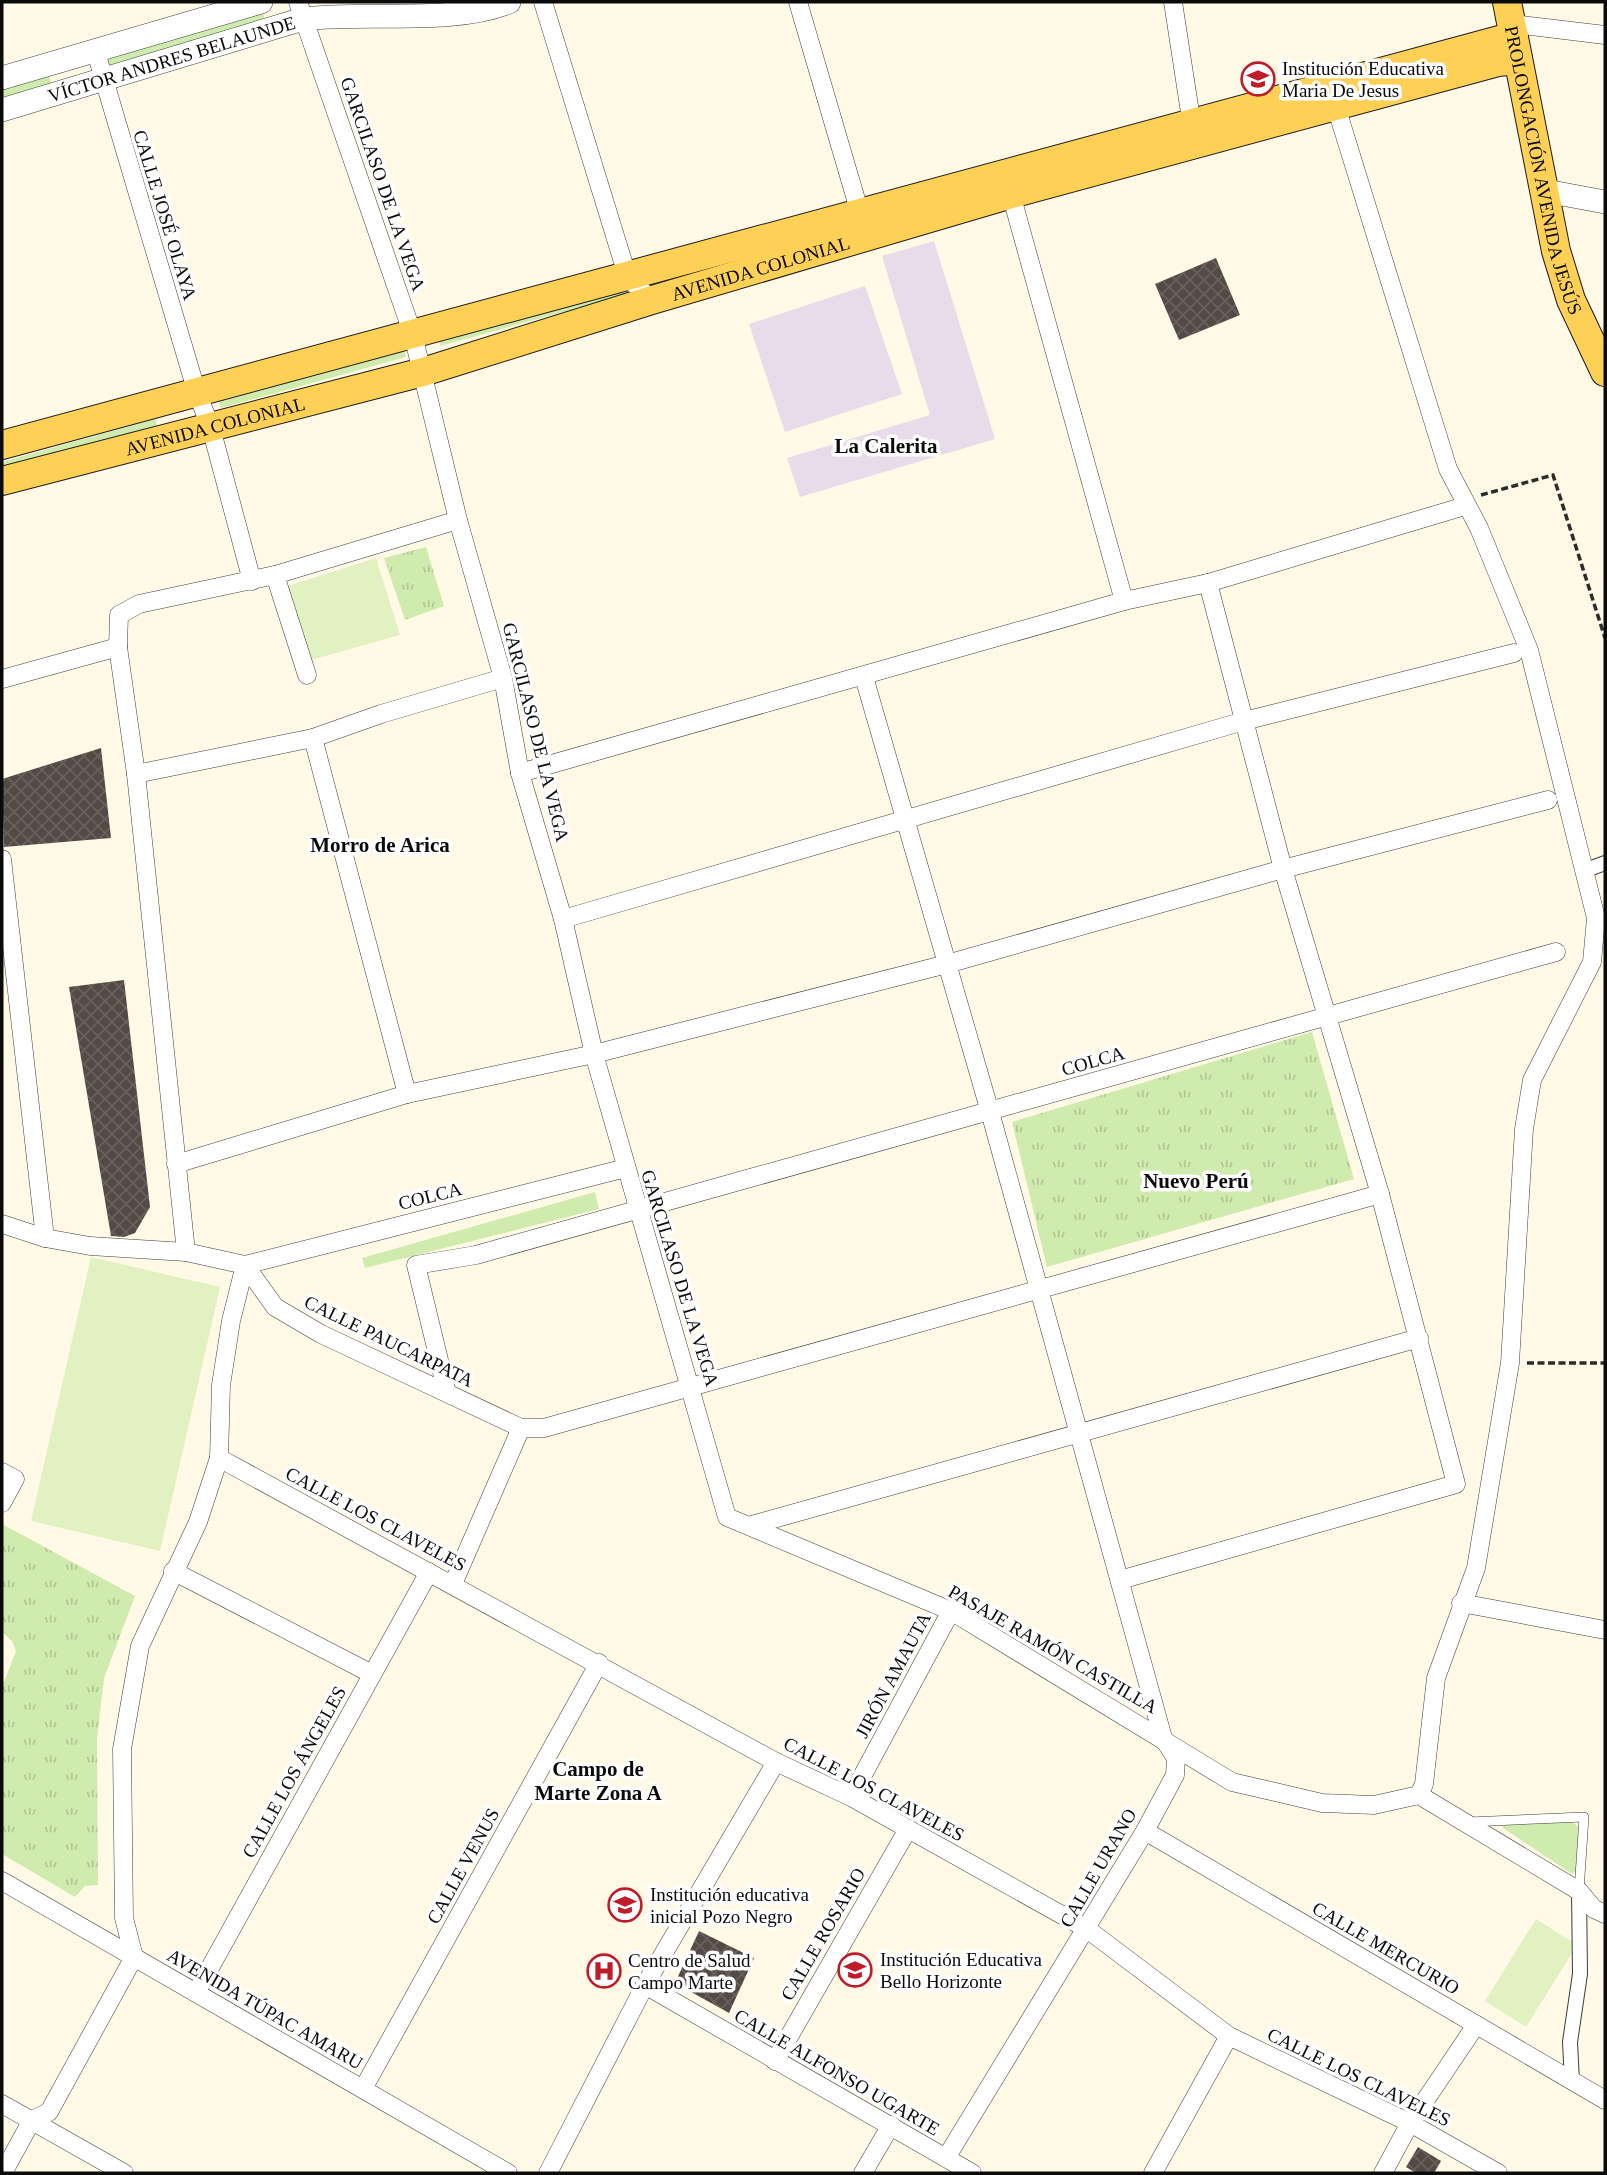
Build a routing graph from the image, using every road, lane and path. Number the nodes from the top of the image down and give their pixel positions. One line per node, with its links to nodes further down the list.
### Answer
1 (261, 2): 9 (street, VÍCTOR ANDRES BELAUNDE)
2 (509, 2): 6 (street, VÍCTOR ANDRES BELAUNDE)
3 (543, 2): 19 (street)
4 (798, 2): 18 (street)
5 (1173, 2): 14 (street)
6 (301, 10): 11 (street, VÍCTOR ANDRES BELAUNDE); 21 (street, GARCILASO DE LA VEGA)
7 (1513, 31): 8 (street); 12 (main road, AVENIDA COLONIAL); 16 (main road, PROLONGACIÓN AVENIDA JESÚS)
8 (1605, 35)
9 (94, 49): 10 (street, VÍCTOR ANDRES BELAUNDE); 11 (street, CALLE JOSÉ OLAYA)
10 (2, 78)
11 (103, 80): 13 (street, VÍCTOR ANDRES BELAUNDE); 24 (street, CALLE JOSÉ OLAYA)
12 (1332, 96): 14 (main road, AVENIDA COLONIAL); 28 (street)
13 (2, 110)
14 (1194, 134): 15 (main road, AVENIDA COLONIAL)
15 (1008, 183): 18 (main road, AVENIDA COLONIAL); 33 (street)
16 (1546, 191): 17 (street); 23 (main road, PROLONGACIÓN AVENIDA JESÚS)
17 (1605, 202)
18 (863, 225): 19 (main road, AVENIDA COLONIAL); 20 (main road, AVENIDA COLONIAL)
19 (628, 278): 20 (street); 21 (main road, AVENIDA COLONIAL)
20 (652, 300): 22 (main road, AVENIDA COLONIAL)
21 (413, 335): 22 (street, GARCILASO DE LA VEGA); 24 (main road, AVENIDA COLONIAL)
22 (423, 372): 25 (main road, AVENIDA COLONIAL); 29 (street, GARCILASO DE LA VEGA)
23 (1605, 372)
24 (197, 393): 25 (street, CALLE JOSÉ OLAYA); 26 (main road, AVENIDA COLONIAL)
25 (211, 428): 27 (main road, AVENIDA COLONIAL); 31 (street, CALLE JOSÉ OLAYA)
26 (2, 445)
27 (2, 481)
28 (1465, 506): 32 (street); 34 (path); 50 (street)
29 (458, 520): 30 (street); 39 (street, GARCILASO DE LA VEGA)
30 (275, 575): 31 (street); 37 (street)
31 (252, 581): 35 (street)
32 (1208, 583): 33 (street); 41 (street)
33 (1124, 601): 38 (street)
34 (1605, 639)
35 (118, 648): 40 (street); 44 (street)
36 (1514, 653): 41 (street)
37 (307, 674)
38 (864, 677): 43 (street); 46 (street, CALLE URANO)
39 (503, 678): 42 (street); 43 (street, GARCILASO DE LA VEGA)
40 (2, 679)
41 (1244, 721): 46 (street); 49 (street)
42 (313, 738): 44 (street); 56 (street)
43 (520, 773): 51 (street, GARCILASO DE LA VEGA)
44 (136, 774): 58 (street)
45 (1548, 800): 49 (street)
46 (905, 819): 51 (street); 53 (street, CALLE URANO)
47 (2, 859): 63 (street)
48 (1605, 863): 50 (street)
49 (1283, 869): 53 (street); 54 (street)
50 (1586, 870): 68 (street)
51 (563, 919): 55 (street, GARCILASO DE LA VEGA)
52 (1556, 952): 54 (street, COLCA)
53 (947, 964): 55 (street); 57 (street, CALLE URANO)
54 (1328, 1017): 57 (street, COLCA); 60 (street)
55 (594, 1054): 56 (street); 59 (street, GARCILASO DE LA VEGA)
56 (407, 1094): 58 (street)
57 (990, 1112): 61 (street, COLCA); 66 (street, CALLE URANO)
58 (176, 1164): 64 (street)
59 (626, 1168): 61 (street, GARCILASO DE LA VEGA); 65 (street, COLCA)
60 (1380, 1194): 66 (street); 67 (street)
61 (640, 1209): 70 (street, GARCILASO DE LA VEGA); 71 (street, COLCA)
62 (2, 1224): 63 (street)
63 (45, 1238): 64 (street)
64 (186, 1252): 65 (street)
65 (245, 1265): 71 (street, CALLE PAUCARPATA); 74 (street)
66 (1040, 1288): 70 (street); 73 (street, CALLE URANO)
67 (1419, 1338): 73 (street); 81 (street)
68 (1510, 1363): 69 (path); 83 (street)
69 (1605, 1363)
70 (691, 1387): 72 (street); 77 (street, GARCILASO DE LA VEGA)
71 (447, 1393): 72 (street, CALLE PAUCARPATA)
72 (522, 1428): 82 (street)
73 (1078, 1434): 78 (street); 81 (street, CALLE URANO)
74 (219, 1458): 79 (street); 80 (street, CALLE LOS CLAVELES)
75 (9, 1476): 76 (street)
76 (2, 1503)
77 (727, 1517): 78 (street, PASAJE RAMÓN CASTILLA)
78 (752, 1525): 84 (street, PASAJE RAMÓN CASTILLA)
79 (173, 1571): 87 (street); 99 (street)
80 (429, 1572): 82 (street, CALLE LOS CLAVELES); 87 (street, CALLE LOS ÁNGELES)
81 (1120, 1580): 88 (street, CALLE URANO)
82 (453, 1584): 86 (street, CALLE LOS CLAVELES)
83 (1461, 1603): 85 (street); 90 (street)
84 (951, 1611): 88 (street, PASAJE RAMÓN CASTILLA); 91 (street, JIRÓN AMAUTA)
85 (1605, 1630)
86 (599, 1663): 89 (street, CALLE LOS CLAVELES); 106 (street, CALLE VENUS)
87 (372, 1674): 101 (street, CALLE LOS ÁNGELES)
88 (1163, 1738): 90 (street, PASAJE RAMÓN CASTILLA); 94 (street, CALLE URANO)
89 (776, 1762): 91 (street, CALLE LOS CLAVELES); 100 (street)
90 (1419, 1795): 92 (street)
91 (851, 1797): 93 (street, CALLE LOS CLAVELES)
92 (1467, 1822): 96 (street); 96 (lane)
93 (908, 1829): 98 (street, CALLE LOS CLAVELES); 104 (street, CALLE ROSARIO)
94 (1145, 1831): 98 (street, CALLE URANO); 102 (street, CALLE MERCURIO)
95 (2, 1881): 99 (street, AVENIDA TÚPAC AMARU)
96 (1579, 1891): 97 (street); 105 (street)
97 (1605, 1914)
98 (1087, 1929): 103 (street, CALLE LOS CLAVELES); 112 (street, CALLE URANO)
99 (134, 1957): 101 (street, AVENIDA TÚPAC AMARU); 109 (street)
100 (645, 1985): 104 (street, CALLE ALFONSO UGARTE); 116 (street)
101 (195, 1993): 106 (street, AVENIDA TÚPAC AMARU)
102 (1476, 2025): 105 (street, CALLE MERCURIO); 110 (street)
103 (1229, 2036): 110 (street, CALLE LOS CLAVELES); 119 (street)
104 (775, 2061): 111 (street, CALLE ALFONSO UGARTE)
105 (1572, 2082): 107 (street, CALLE MERCURIO)
106 (363, 2089): 115 (street, AVENIDA TÚPAC AMARU)
107 (1605, 2100)
108 (2, 2104): 109 (street)
109 (32, 2120): 113 (street); 114 (street)
110 (1410, 2123): 120 (street); 121 (street, CALLE LOS CLAVELES)
111 (891, 2125): 112 (street, CALLE ALFONSO UGARTE); 117 (street)
112 (946, 2158): 118 (street, CALLE ALFONSO UGARTE)
113 (3, 2173)
114 (124, 2173)
115 (508, 2173)
116 (548, 2173)
117 (863, 2173)
118 (972, 2173)
119 (1153, 2173)
120 (1383, 2173)
121 (1498, 2173)

